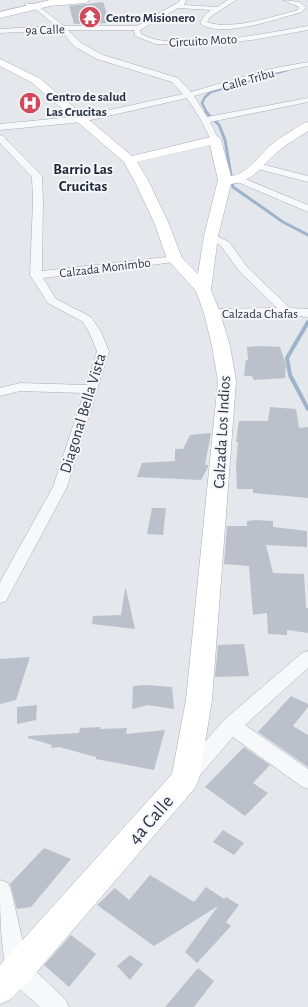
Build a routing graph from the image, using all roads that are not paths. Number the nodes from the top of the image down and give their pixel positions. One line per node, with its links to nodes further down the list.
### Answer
1 (85, 0): 5 (street)
2 (183, 0): 7 (street, Circuito Moto)
3 (233, 0): 8 (street)
4 (286, 0): 8 (street)
5 (50, 1): 6 (street); 6 (street)
6 (35, 4): 9 (street); 10 (street, Calzada Los Indios)
7 (177, 6): 8 (street); 11 (street, Circuito Moto)
8 (218, 9)
9 (1, 14)
10 (62, 28): 11 (street, 9a Calle); 13 (street, 9a Calle); 16 (street, Calzada Los Indios)
11 (139, 28): 12 (street, Circuito Moto)
12 (308, 28)
13 (0, 31)
14 (0, 62): 18 (street)
15 (308, 64): 16 (street, Calle Tribu)
16 (189, 95): 18 (street, Calle Tribu); 19 (street, Calzada Los Indios)
17 (308, 100): 19 (street)
18 (82, 119): 21 (street, Calle Tribu); 24 (street)
19 (208, 119): 23 (street, Calzada Los Indios)
20 (308, 126): 25 (street)
21 (0, 128)
22 (0, 138): 31 (street)
23 (215, 140): 24 (street); 26 (street, Calzada Los Indios)
24 (129, 160): 30 (street)
25 (257, 166): 26 (street); 27 (street)
26 (231, 179): 28 (street); 29 (street, Calzada Los Indios)
27 (308, 179)
28 (308, 209)
29 (211, 236): 32 (street, Calzada Los Indios); 33 (street)
30 (175, 259): 31 (street, Calzada Monimbo); 32 (street)
31 (36, 275): 36 (street, Diagonal Bella Vista)
32 (203, 290): 34 (street, Calzada Los Indios)
33 (287, 311): 34 (street, Calzada Chafas); 35 (street, Calzada Chafas)
34 (212, 313): 41 (street, Calzada Los Indios)
35 (308, 313)
36 (92, 389): 37 (street); 38 (street, Diagonal Bella Vista)
37 (0, 392)
38 (0, 597)
39 (308, 658): 40 (street, 4a Calle)
40 (231, 726): 41 (street, 4a Calle); 42 (street)
41 (184, 779): 44 (street, 4a Calle)
42 (308, 780)
43 (0, 890): 44 (street)
44 (9, 979): 45 (street)
45 (57, 1007)

